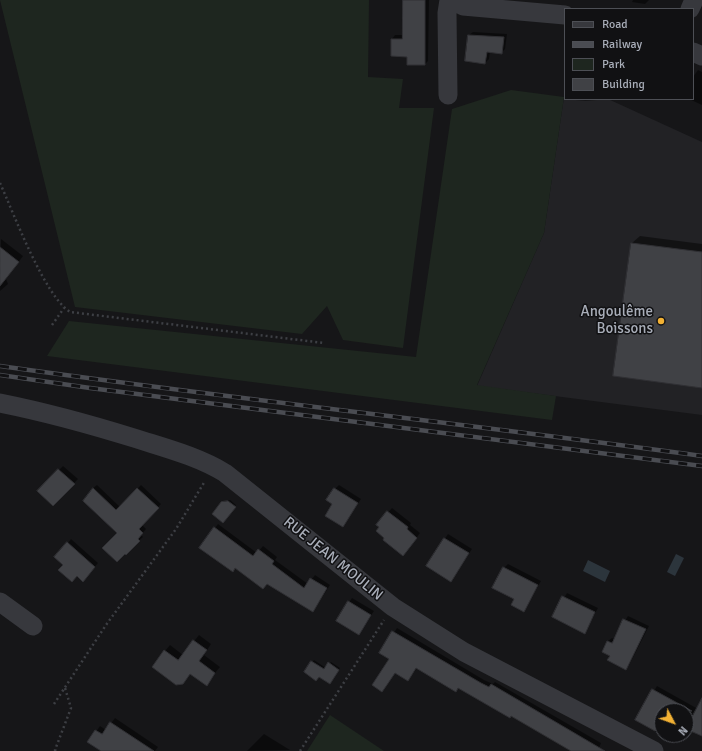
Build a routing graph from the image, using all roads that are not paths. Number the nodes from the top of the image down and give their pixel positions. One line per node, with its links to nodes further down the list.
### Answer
1 (451, 0): 2 (street); 3 (street)
2 (564, 15)
3 (448, 95)
4 (0, 403): 7 (street, RUE JEAN MOULIN)
5 (0, 602): 6 (street)
6 (33, 626)
7 (654, 751)

